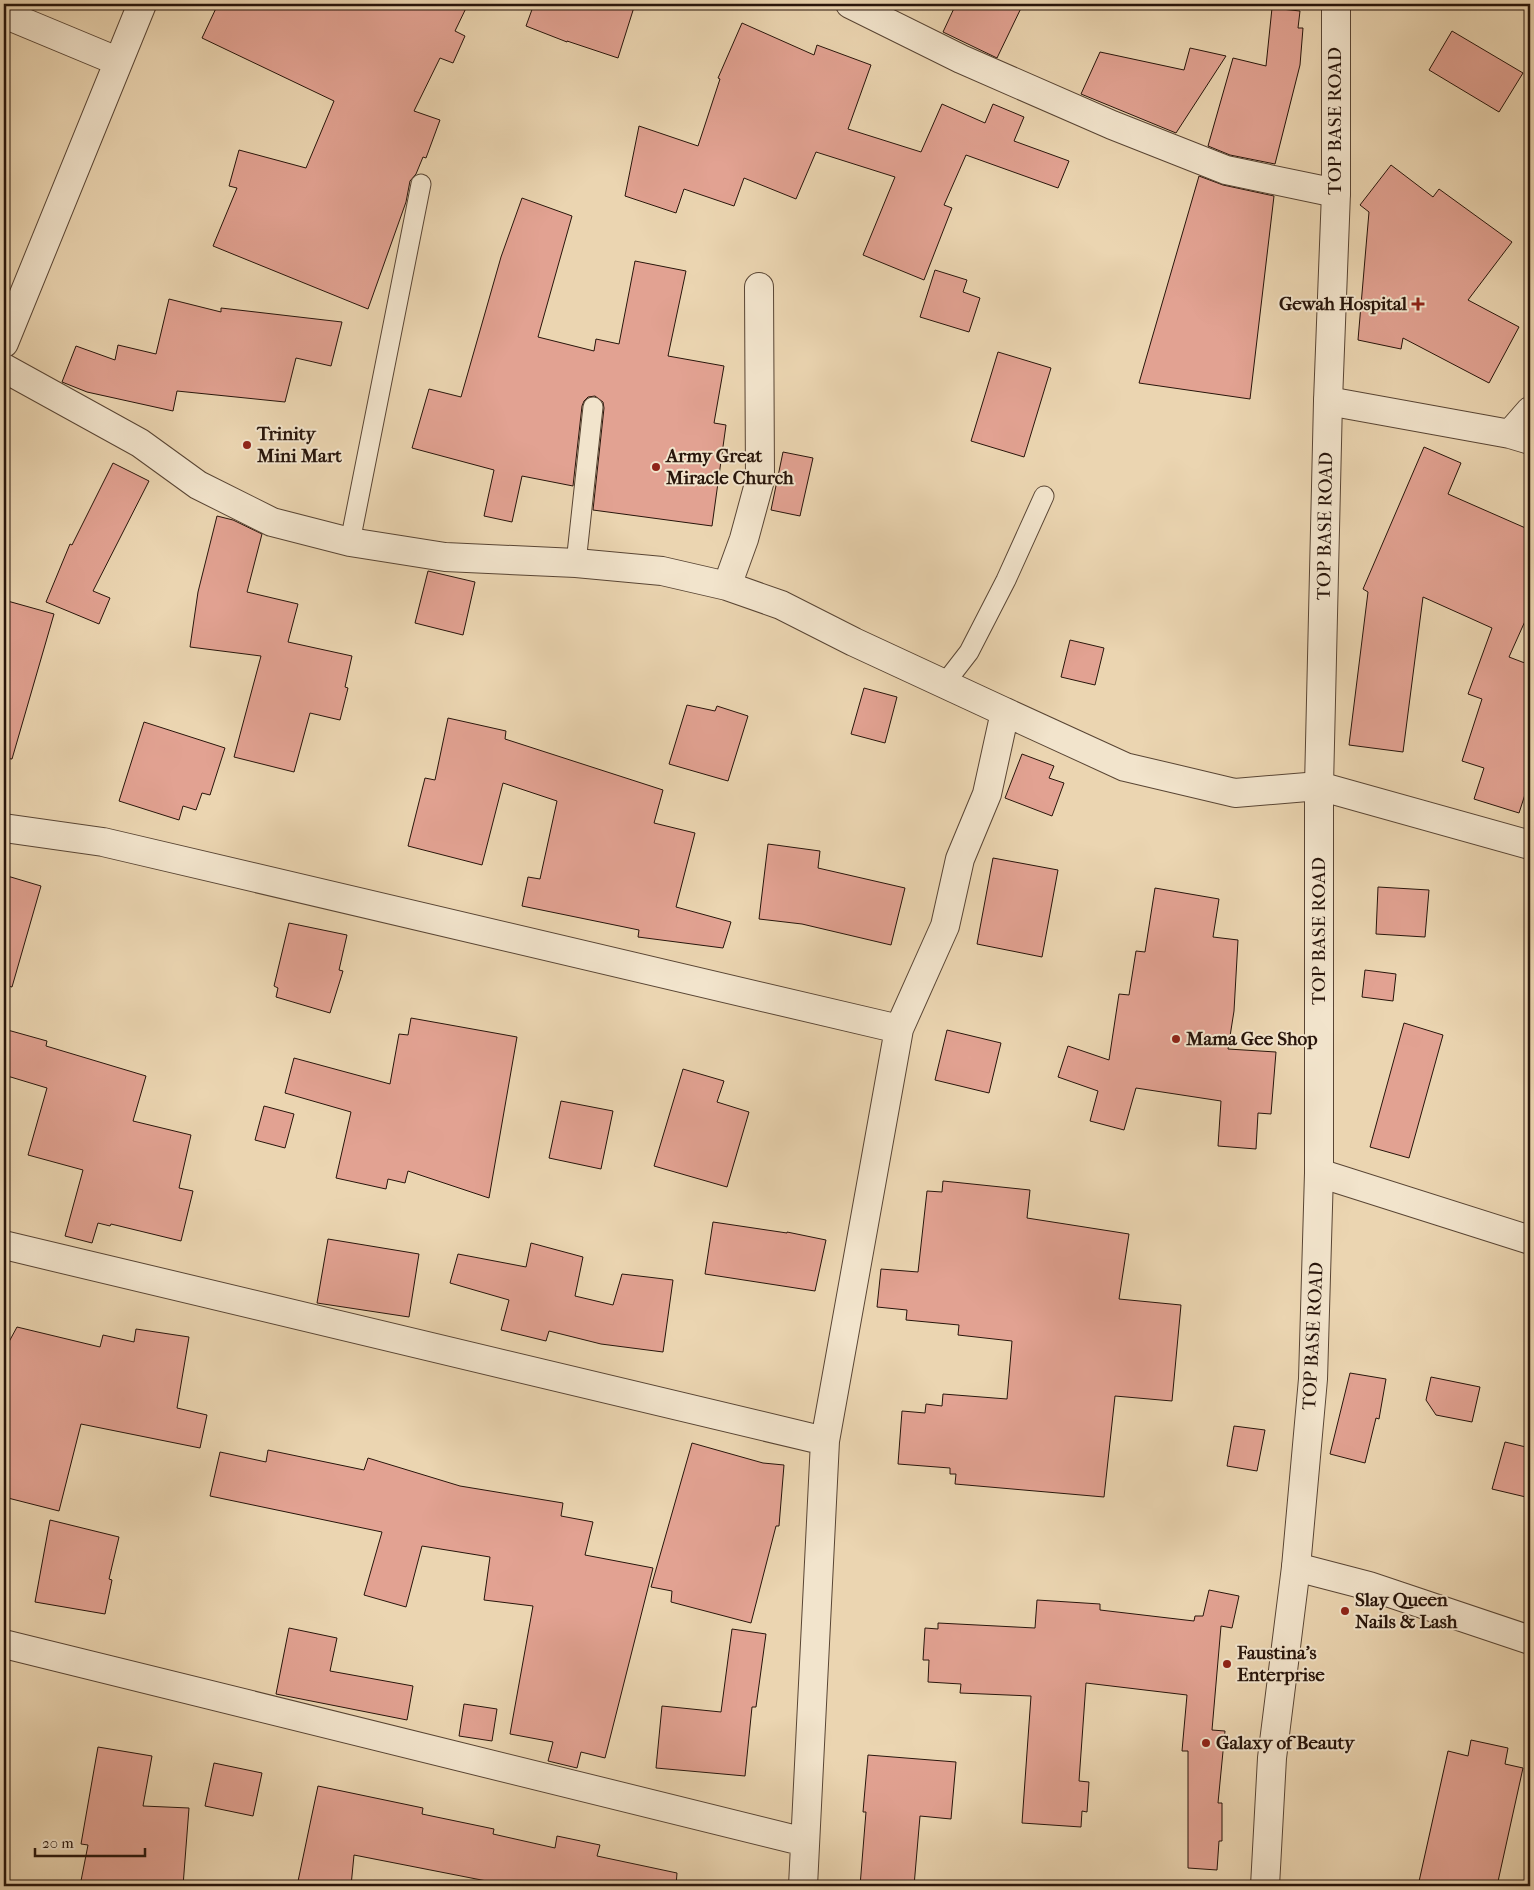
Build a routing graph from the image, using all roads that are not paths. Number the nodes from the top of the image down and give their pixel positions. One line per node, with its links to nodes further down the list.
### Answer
1 (142, 4): 5 (street)
2 (850, 4): 7 (street)
3 (1336, 4): 7 (street, TOP BASE ROAD)
4 (4, 14): 5 (street)
5 (118, 61): 9 (street)
6 (421, 184): 16 (lane)
7 (1336, 193): 11 (street, TOP BASE ROAD)
8 (759, 287): 18 (street)
9 (4, 343)
10 (4, 368): 16 (street)
11 (1328, 401): 14 (street); 21 (street, TOP BASE ROAD)
12 (593, 407): 17 (lane)
13 (1530, 411): 14 (street)
14 (1520, 437)
15 (1044, 496): 19 (lane)
16 (350, 542): 17 (street)
17 (576, 564): 18 (street)
18 (727, 586): 19 (street)
19 (945, 683): 20 (street)
20 (1005, 712): 21 (street); 24 (street)
21 (1319, 786): 23 (street); 25 (street, TOP BASE ROAD)
22 (4, 828): 24 (street)
23 (1530, 845)
24 (899, 1029): 28 (street)
25 (1319, 1173): 26 (street); 29 (street, TOP BASE ROAD)
26 (1530, 1240)
27 (4, 1245): 28 (street)
28 (825, 1441): 32 (street)
29 (1296, 1566): 30 (street); 34 (street, TOP BASE ROAD)
30 (1530, 1640)
31 (4, 1644): 32 (street)
32 (805, 1842): 33 (street)
33 (803, 1886)
34 (1264, 1886)

